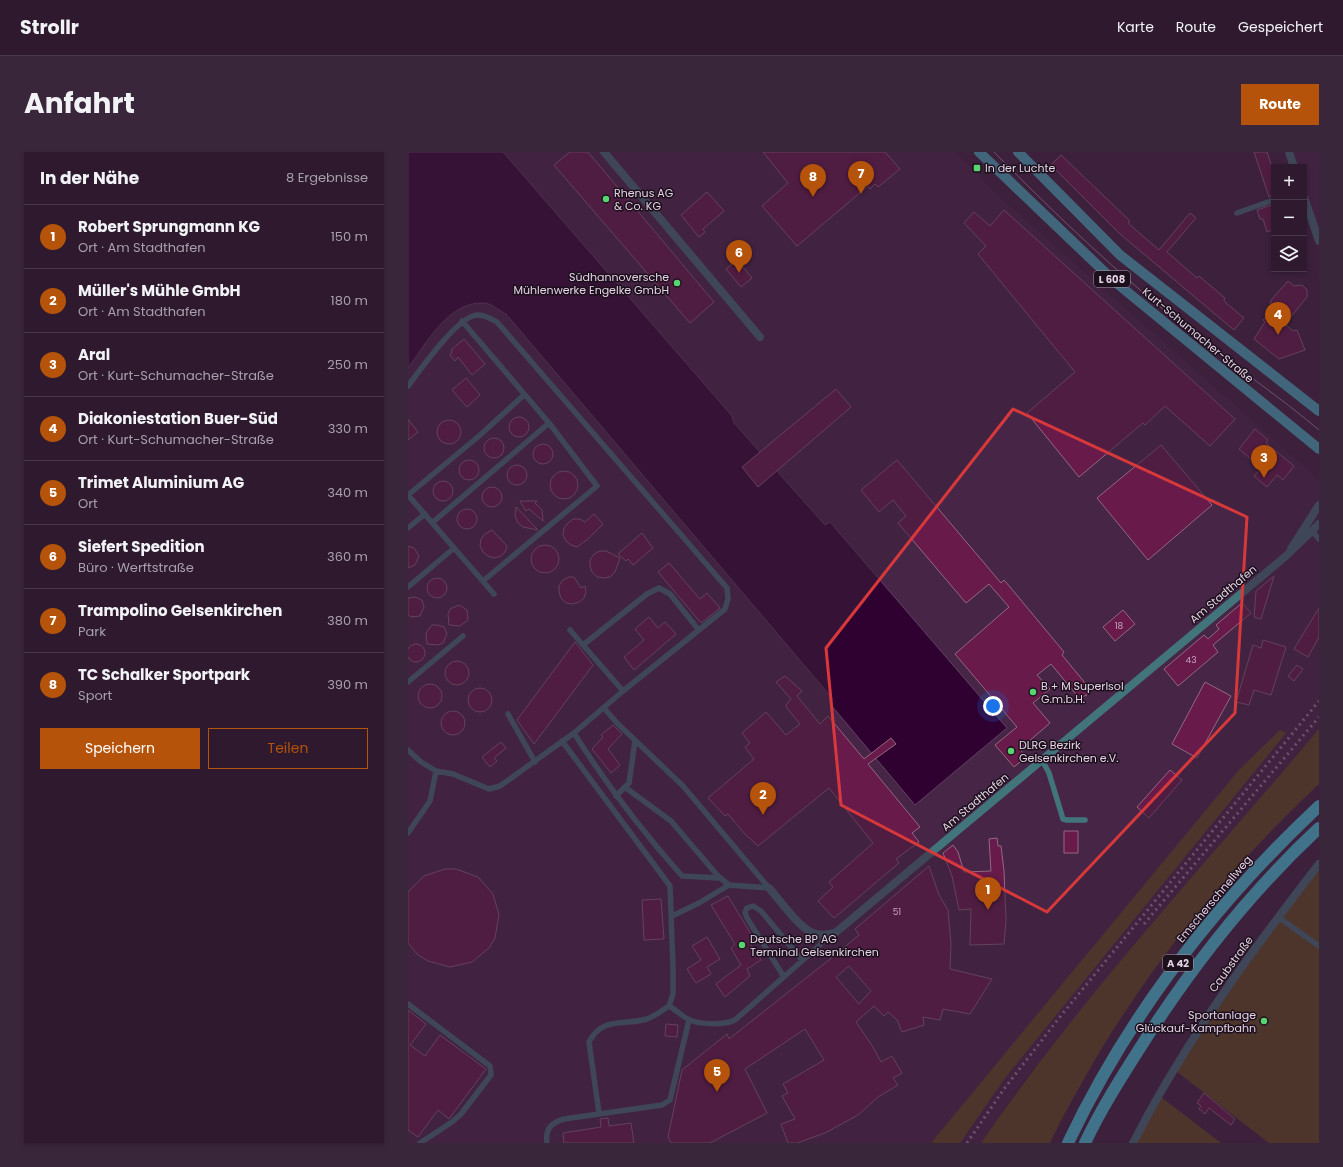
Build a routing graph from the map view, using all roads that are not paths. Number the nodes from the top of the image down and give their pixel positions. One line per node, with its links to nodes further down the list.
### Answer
1 (604, 152): 11 (street)
2 (979, 152): 16 (main road, Kurt-Schumacher-Straße / L 608)
3 (1018, 152): 14 (main road, Kurt-Schumacher-Straße / L 608)
4 (1289, 152): 5 (street)
5 (1293, 164)
6 (1305, 200): 9 (street)
7 (1271, 201): 8 (lane)
8 (1237, 213)
9 (1319, 241)
10 (462, 321): 12 (lane); 13 (lane); 30 (lane)
11 (760, 337)
12 (408, 386)
13 (524, 395): 15 (lane); 17 (lane)
14 (1319, 412)
15 (549, 423): 20 (lane); 27 (lane)
16 (1319, 449)
17 (408, 495): 19 (lane)
18 (1319, 505): 26 (street, Am Stadthafen)
19 (425, 514): 20 (lane); 22 (lane)
20 (433, 522): 25 (lane)
21 (1319, 524): 23 (street, Am Stadthafen)
22 (408, 528)
23 (1312, 532): 24 (lane); 26 (street, Am Stadthafen)
24 (1319, 538)
25 (454, 548): 27 (lane); 28 (lane)
26 (1286, 556): 42 (street, Am Stadthafen)
27 (483, 581): 29 (lane)
28 (408, 587)
29 (494, 594)
30 (698, 629): 33 (lane); 35 (lane)
31 (570, 630): 33 (lane)
32 (463, 636): 34 (lane)
33 (583, 645): 35 (lane)
34 (408, 682)
35 (623, 691): 36 (lane)
36 (604, 708): 38 (lane); 40 (lane)
37 (508, 714): 43 (lane)
38 (574, 733): 39 (lane); 46 (lane)
39 (562, 741): 43 (lane); 55 (lane)
40 (635, 741): 45 (lane); 54 (lane)
41 (408, 750): 44 (lane)
42 (1042, 760): 48 (lane); 57 (street, Am Stadthafen)
43 (535, 762): 44 (lane)
44 (436, 771): 50 (lane)
45 (626, 788): 46 (lane); 52 (lane)
46 (616, 796): 52 (lane)
47 (1319, 806): 67 (highway, Emscherschnellweg / A 42)
48 (1085, 820)
49 (1319, 828): 68 (highway, A 42)
50 (408, 833)
51 (1319, 864): 56 (street, Caubstraße)
52 (720, 878): 53 (lane)
53 (728, 885): 54 (lane); 55 (lane)
54 (769, 888): 57 (street)
55 (672, 916): 62 (lane)
56 (1278, 917): 58 (lane); 69 (street, Caubstraße)
57 (826, 935): 59 (lane)
58 (1319, 946)
59 (802, 960): 60 (lane); 60 (lane)
60 (784, 977): 63 (lane)
61 (408, 1004): 65 (lane)
62 (670, 1006): 63 (lane); 64 (lane)
63 (689, 1020): 64 (lane)
64 (598, 1113): 66 (lane)
65 (420, 1143)
66 (547, 1143)
67 (1068, 1143)
68 (1085, 1143)
69 (1132, 1143)

